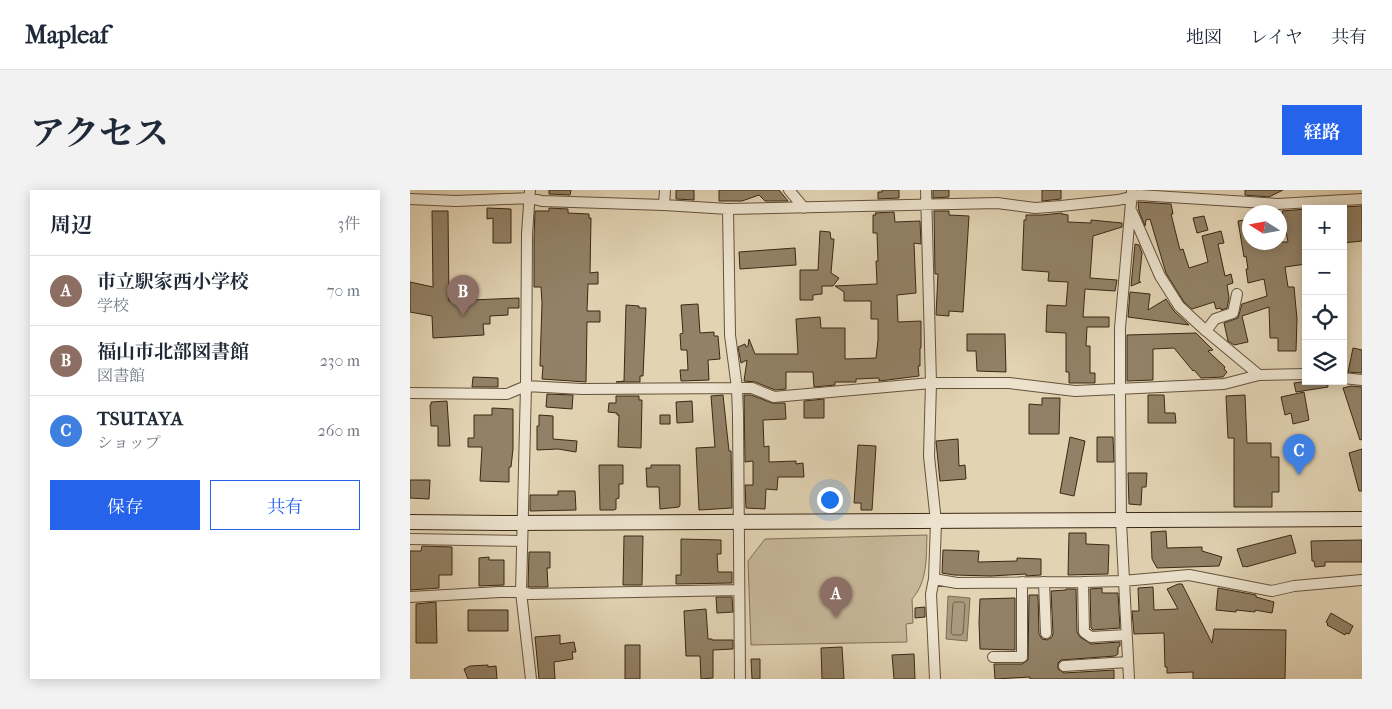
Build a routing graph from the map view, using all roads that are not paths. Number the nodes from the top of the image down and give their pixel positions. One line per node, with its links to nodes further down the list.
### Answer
1 (665, 190): 10 (street)
2 (789, 190): 11 (street)
3 (926, 190): 9 (street)
4 (1119, 190): 6 (street)
5 (530, 194): 7 (street); 10 (street); 21 (street)
6 (1132, 194): 8 (street); 9 (street); 13 (street)
7 (410, 199)
8 (1362, 199)
9 (926, 204): 11 (street); 20 (street)
10 (664, 205): 12 (street)
11 (804, 208): 12 (street)
12 (728, 209): 22 (street)
13 (1132, 211): 15 (street); 23 (street)
14 (1237, 294): 15 (street)
15 (1206, 331): 17 (street)
16 (1302, 372): 17 (street)
17 (1260, 375): 23 (street)
18 (1347, 378): 19 (street)
19 (1362, 380)
20 (931, 383): 22 (street); 23 (street); 30 (street)
21 (526, 386): 22 (street); 24 (street); 28 (street)
22 (737, 388): 29 (street)
23 (1120, 388): 26 (street)
24 (410, 393)
25 (1362, 519): 26 (street)
26 (1121, 521): 30 (street); 35 (street)
27 (410, 522): 28 (street)
28 (522, 522): 29 (street); 32 (street)
29 (740, 522): 30 (street); 39 (street)
30 (936, 522): 33 (street)
31 (410, 539): 32 (street)
32 (522, 541): 40 (street)
33 (934, 579): 36 (street); 49 (street)
34 (1362, 580): 35 (street)
35 (1124, 581): 38 (street); 43 (street)
36 (1022, 582): 37 (street); 44 (street)
37 (1044, 582): 38 (street); 42 (street)
38 (1083, 582): 43 (street)
39 (739, 590): 40 (street); 48 (street)
40 (521, 592): 41 (street); 47 (street)
41 (410, 597)
42 (1046, 633)
43 (1126, 635): 45 (street)
44 (993, 657)
45 (1128, 662): 46 (street); 50 (street)
46 (1064, 666)
47 (531, 679)
48 (740, 679)
49 (935, 679)
50 (1129, 679)

